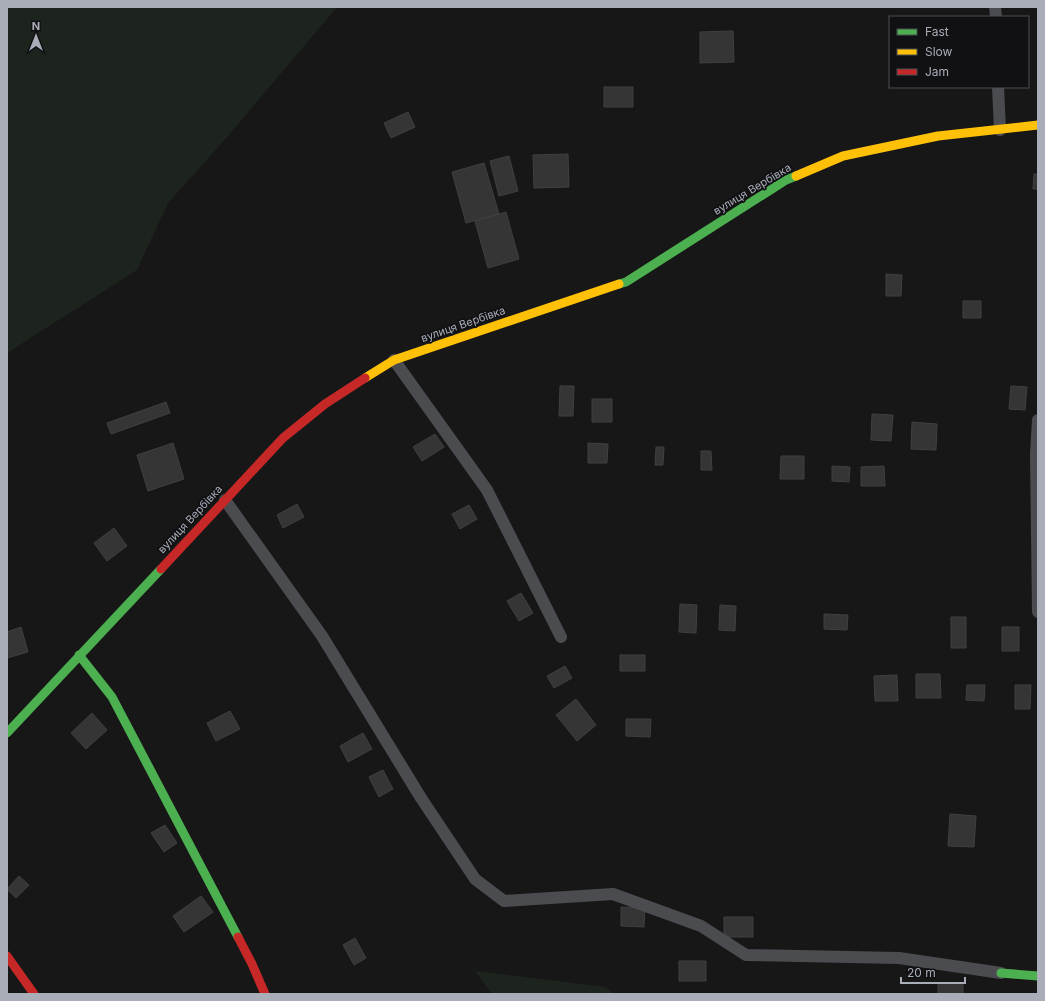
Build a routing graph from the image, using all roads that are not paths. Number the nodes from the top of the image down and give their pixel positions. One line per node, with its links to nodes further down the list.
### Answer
1 (998, 88): 3 (lane)
2 (1038, 125): 3 (street, вулиця Вербівка)
3 (1000, 130): 4 (street, вулиця Вербівка)
4 (394, 360): 6 (street, вулиця Вербівка); 8 (lane)
5 (1038, 420): 7 (lane)
6 (225, 500): 9 (street, вулиця Вербівка); 12 (lane)
7 (1038, 612)
8 (561, 637)
9 (79, 655): 10 (street, вулиця Вербівка); 15 (street)
10 (7, 733)
11 (7, 956): 14 (street)
12 (1001, 973): 13 (street)
13 (1038, 976)
14 (34, 994)
15 (265, 994)

